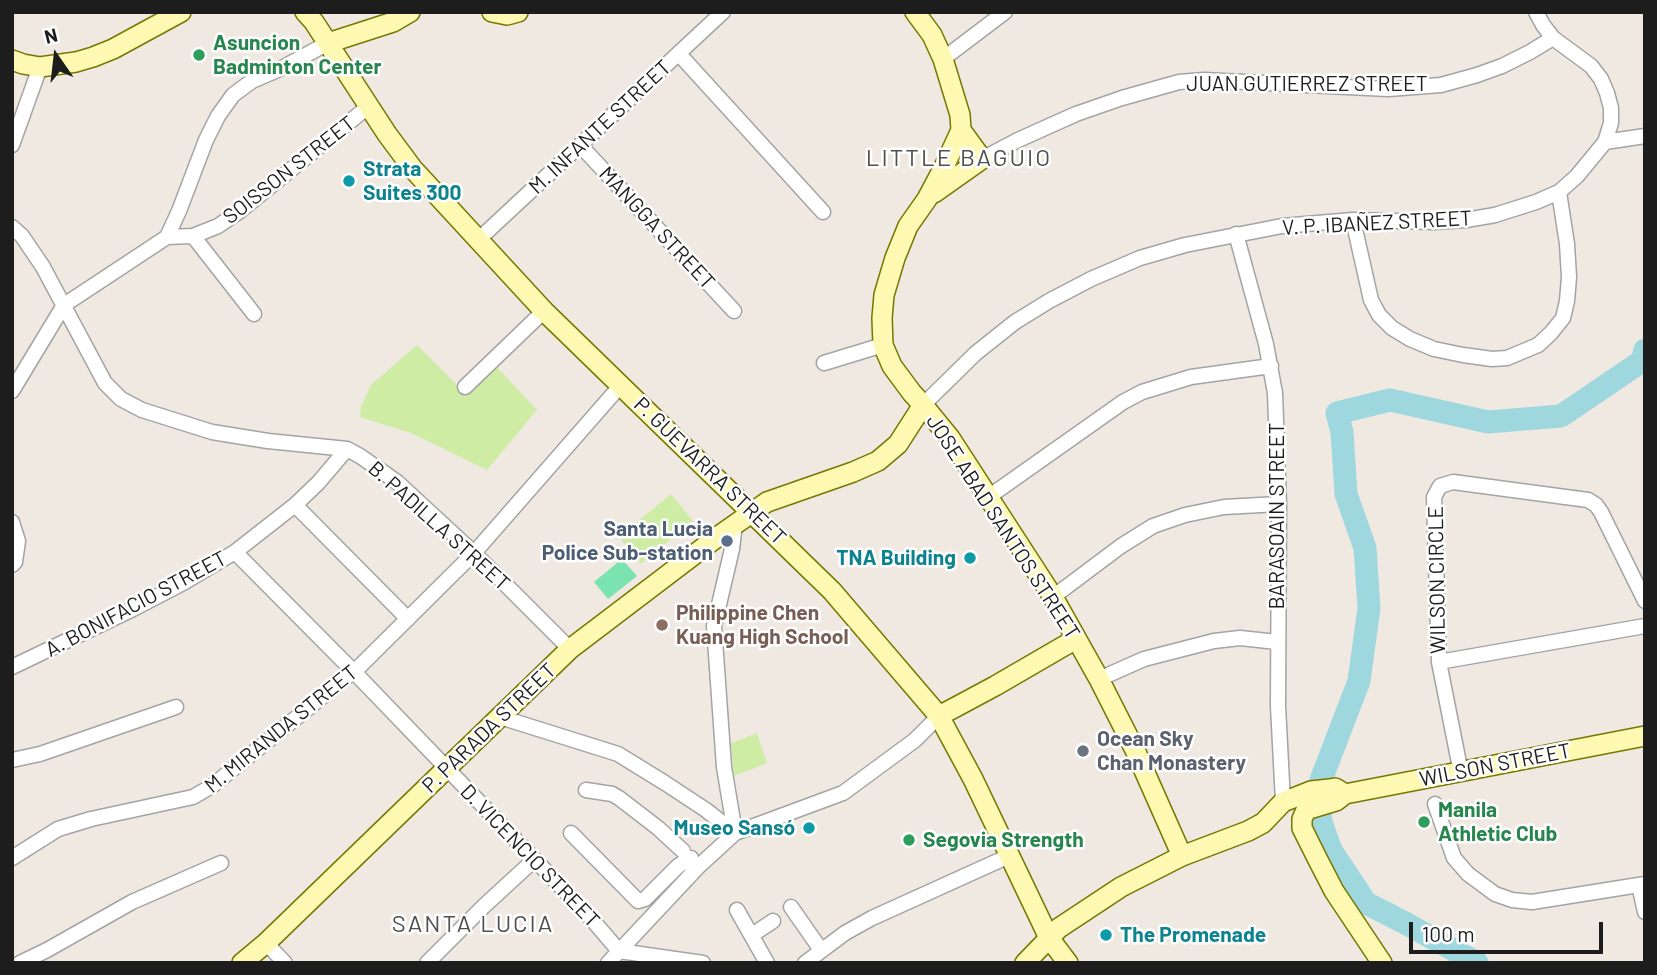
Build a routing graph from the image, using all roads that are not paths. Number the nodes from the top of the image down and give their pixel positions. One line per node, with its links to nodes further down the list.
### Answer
1 (181, 12): 15 (main road)
2 (304, 12): 11 (main road, P. GUEVARRA STREET)
3 (410, 12): 11 (main road)
4 (492, 12): 5 (main road)
5 (518, 12)
6 (723, 12): 12 (street, M. INFANTE STREET)
7 (915, 12): 13 (main road)
8 (1005, 12): 13 (street)
9 (1536, 12): 10 (street)
10 (1553, 38): 19 (street); 22 (street, JUAN GUTIERREZ STREET)
11 (328, 43): 16 (main road, P. GUEVARRA STREET); 30 (street)
12 (679, 54): 21 (street, M. INFANTE STREET); 25 (street)
13 (943, 59): 17 (main road)
14 (12, 60): 15 (main road)
15 (40, 67): 20 (street)
16 (369, 106): 29 (street, SOISSON STREET); 31 (main road, P. GUEVARRA STREET)
17 (961, 130): 22 (main road); 24 (main road, JOSE ABAD SANTOS STREET)
18 (1645, 136): 19 (street)
19 (1605, 142): 23 (street, V. P. IBAÑEZ STREET)
20 (12, 145)
21 (580, 145): 31 (street, M. INFANTE STREET); 34 (street, MANGGA STREET)
22 (982, 159): 24 (main road, JOSE ABAD SANTOS STREET)
23 (1559, 192): 26 (street, V. P. IBAÑEZ STREET); 26 (street)
24 (927, 199): 36 (main road, JOSE ABAD SANTOS STREET)
25 (824, 212)
26 (1353, 220): 28 (street, V. P. IBAÑEZ STREET)
27 (12, 227): 32 (street, B. PADILLA STREET)
28 (1236, 234): 38 (street, BARASOAIN STREET); 42 (street, V. P. IBAÑEZ STREET)
29 (193, 236): 30 (street, SOISSON STREET); 35 (street)
30 (167, 237): 32 (street)
31 (478, 240): 33 (main road, P. GUEVARRA STREET)
32 (64, 305): 41 (street); 43 (street, B. PADILLA STREET)
33 (544, 311): 39 (main road, P. GUEVARRA STREET); 40 (street)
34 (734, 311)
35 (254, 314)
36 (883, 345): 37 (street); 42 (main road, JOSE ABAD SANTOS STREET)
37 (824, 363)
38 (1271, 366): 44 (street); 45 (street, BARASOAIN STREET)
39 (621, 385): 47 (main road, P. GUEVARRA STREET); 51 (street, M. MIRANDA STREET)
40 (465, 387)
41 (12, 391)
42 (923, 405): 44 (main road, JOSE ABAD SANTOS STREET); 47 (main road, V. P. IBAÑEZ STREET)
43 (347, 449): 46 (street, A. BONIFACIO STREET); 51 (street, B. PADILLA STREET)
44 (987, 498): 53 (main road, JOSE ABAD SANTOS STREET)
45 (1279, 504): 53 (street); 58 (street, BARASOAIN STREET)
46 (295, 505): 50 (street, A. BONIFACIO STREET); 55 (street)
47 (751, 511): 49 (main road, P. PARADA STREET); 65 (main road, P. GUEVARRA STREET)
48 (12, 522): 52 (street)
49 (731, 527): 59 (main road, P. PARADA STREET); 78 (street)
50 (235, 552): 61 (street, A. BONIFACIO STREET); 62 (street, D. VICENCIO STREET)
51 (474, 553): 55 (street, M. MIRANDA STREET); 59 (street, B. PADILLA STREET)
52 (12, 565)
53 (1053, 597): 57 (main road, JOSE ABAD SANTOS STREET)
54 (1645, 601): 60 (street, WILSON CIRCLE)
55 (408, 619): 62 (street, M. MIRANDA STREET)
56 (1645, 626): 60 (street)
57 (1076, 639): 63 (main road, JOSE ABAD SANTOS STREET); 65 (main road)
58 (1277, 642): 63 (street); 73 (street, BARASOAIN STREET)
59 (570, 649): 66 (main road, P. PARADA STREET)
60 (1439, 662): 70 (street, WILSON CIRCLE)
61 (12, 667)
62 (354, 672): 69 (street, D. VICENCIO STREET); 81 (street, M. MIRANDA STREET)
63 (1099, 679): 80 (main road, JOSE ABAD SANTOS STREET)
64 (176, 707): 68 (street)
65 (939, 716): 78 (street); 79 (main road, P. GUEVARRA STREET)
66 (500, 717): 69 (main road, P. PARADA STREET); 78 (street)
67 (1645, 736): 70 (main road, WILSON STREET)
68 (12, 760)
69 (446, 769): 82 (street, D. VICENCIO STREET); 91 (main road, P. PARADA STREET)
70 (1461, 773): 72 (main road, WILSON STREET)
71 (586, 790): 77 (street)
72 (1325, 797): 73 (main road, WILSON STREET); 76 (main road)
73 (1283, 802): 75 (main road, WILSON STREET)
74 (1435, 804): 84 (street)
75 (1263, 823): 76 (main road, WILSON STREET); 80 (main road, WILSON STREET)
76 (1302, 828): 104 (main road)
77 (571, 833)
78 (735, 833): 93 (street)
79 (1009, 856): 90 (main road, P. GUEVARRA STREET); 92 (street)
80 (1182, 856): 90 (main road, WILSON STREET)
81 (12, 858)
82 (534, 860): 93 (street, D. VICENCIO STREET); 97 (street)
83 (221, 863): 94 (street)
84 (1642, 884): 87 (street)
85 (791, 907): 92 (street)
86 (737, 910): 89 (street)
87 (1645, 912)
88 (773, 921): 89 (street)
89 (752, 935): 100 (street)
90 (1049, 938): 102 (main road, WILSON STREET); 103 (main road, P. GUEVARRA STREET)
91 (266, 943): 95 (main road, P. PARADA STREET); 96 (street)
92 (821, 950): 101 (street)
93 (619, 951): 98 (street); 99 (street)
94 (20, 963)
95 (242, 963)
96 (285, 963)
97 (426, 963)
98 (608, 963)
99 (703, 963)
100 (767, 963)
101 (805, 963)
102 (1024, 963)
103 (1068, 963)
104 (1382, 963)

